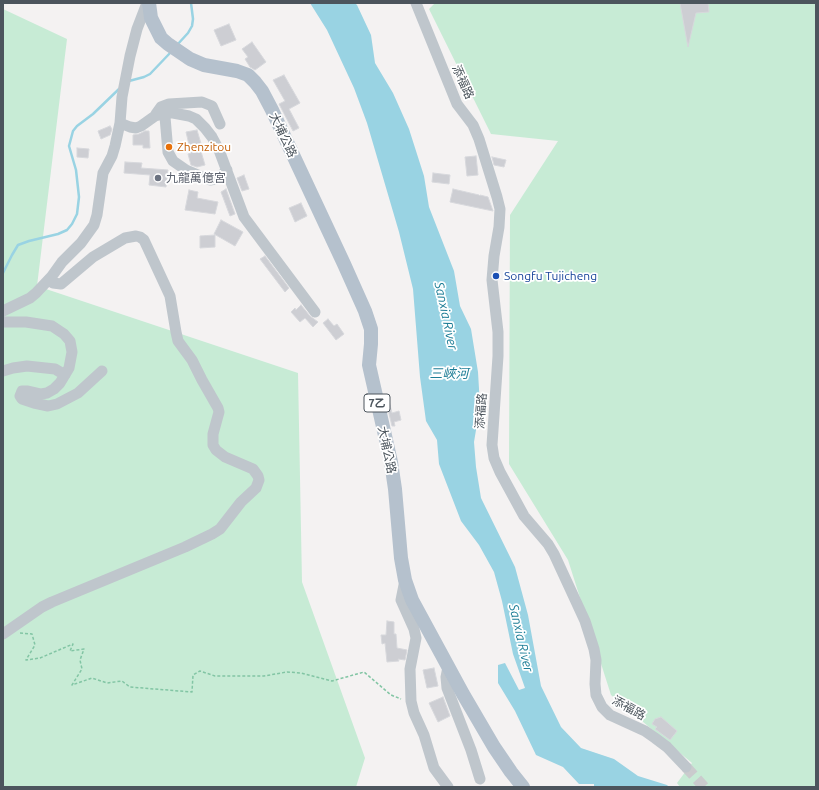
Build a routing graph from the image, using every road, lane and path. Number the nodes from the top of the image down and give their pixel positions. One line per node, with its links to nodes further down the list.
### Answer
1 (148, 3): 4 (street); 14 (main road, 大埔公路 / 7乙)
2 (416, 3): 18 (street, 添福路)
3 (160, 117): 4 (street); 5 (street); 6 (street); 6 (street)
4 (120, 123): 7 (street)
5 (220, 124)
6 (227, 170): 9 (street)
7 (52, 276): 8 (street); 15 (street)
8 (3, 311)
9 (315, 312)
10 (3, 322): 13 (street)
11 (3, 371): 13 (street)
12 (102, 371): 13 (street)
13 (65, 375)
14 (405, 580): 16 (main road, 大埔公路 / 7乙); 17 (street)
15 (7, 631): 17 (path)
16 (448, 667): 19 (street); 21 (main road, 大埔公路 / 7乙)
17 (411, 702): 20 (street)
18 (673, 745)
19 (480, 779)
20 (448, 787)
21 (523, 787)

